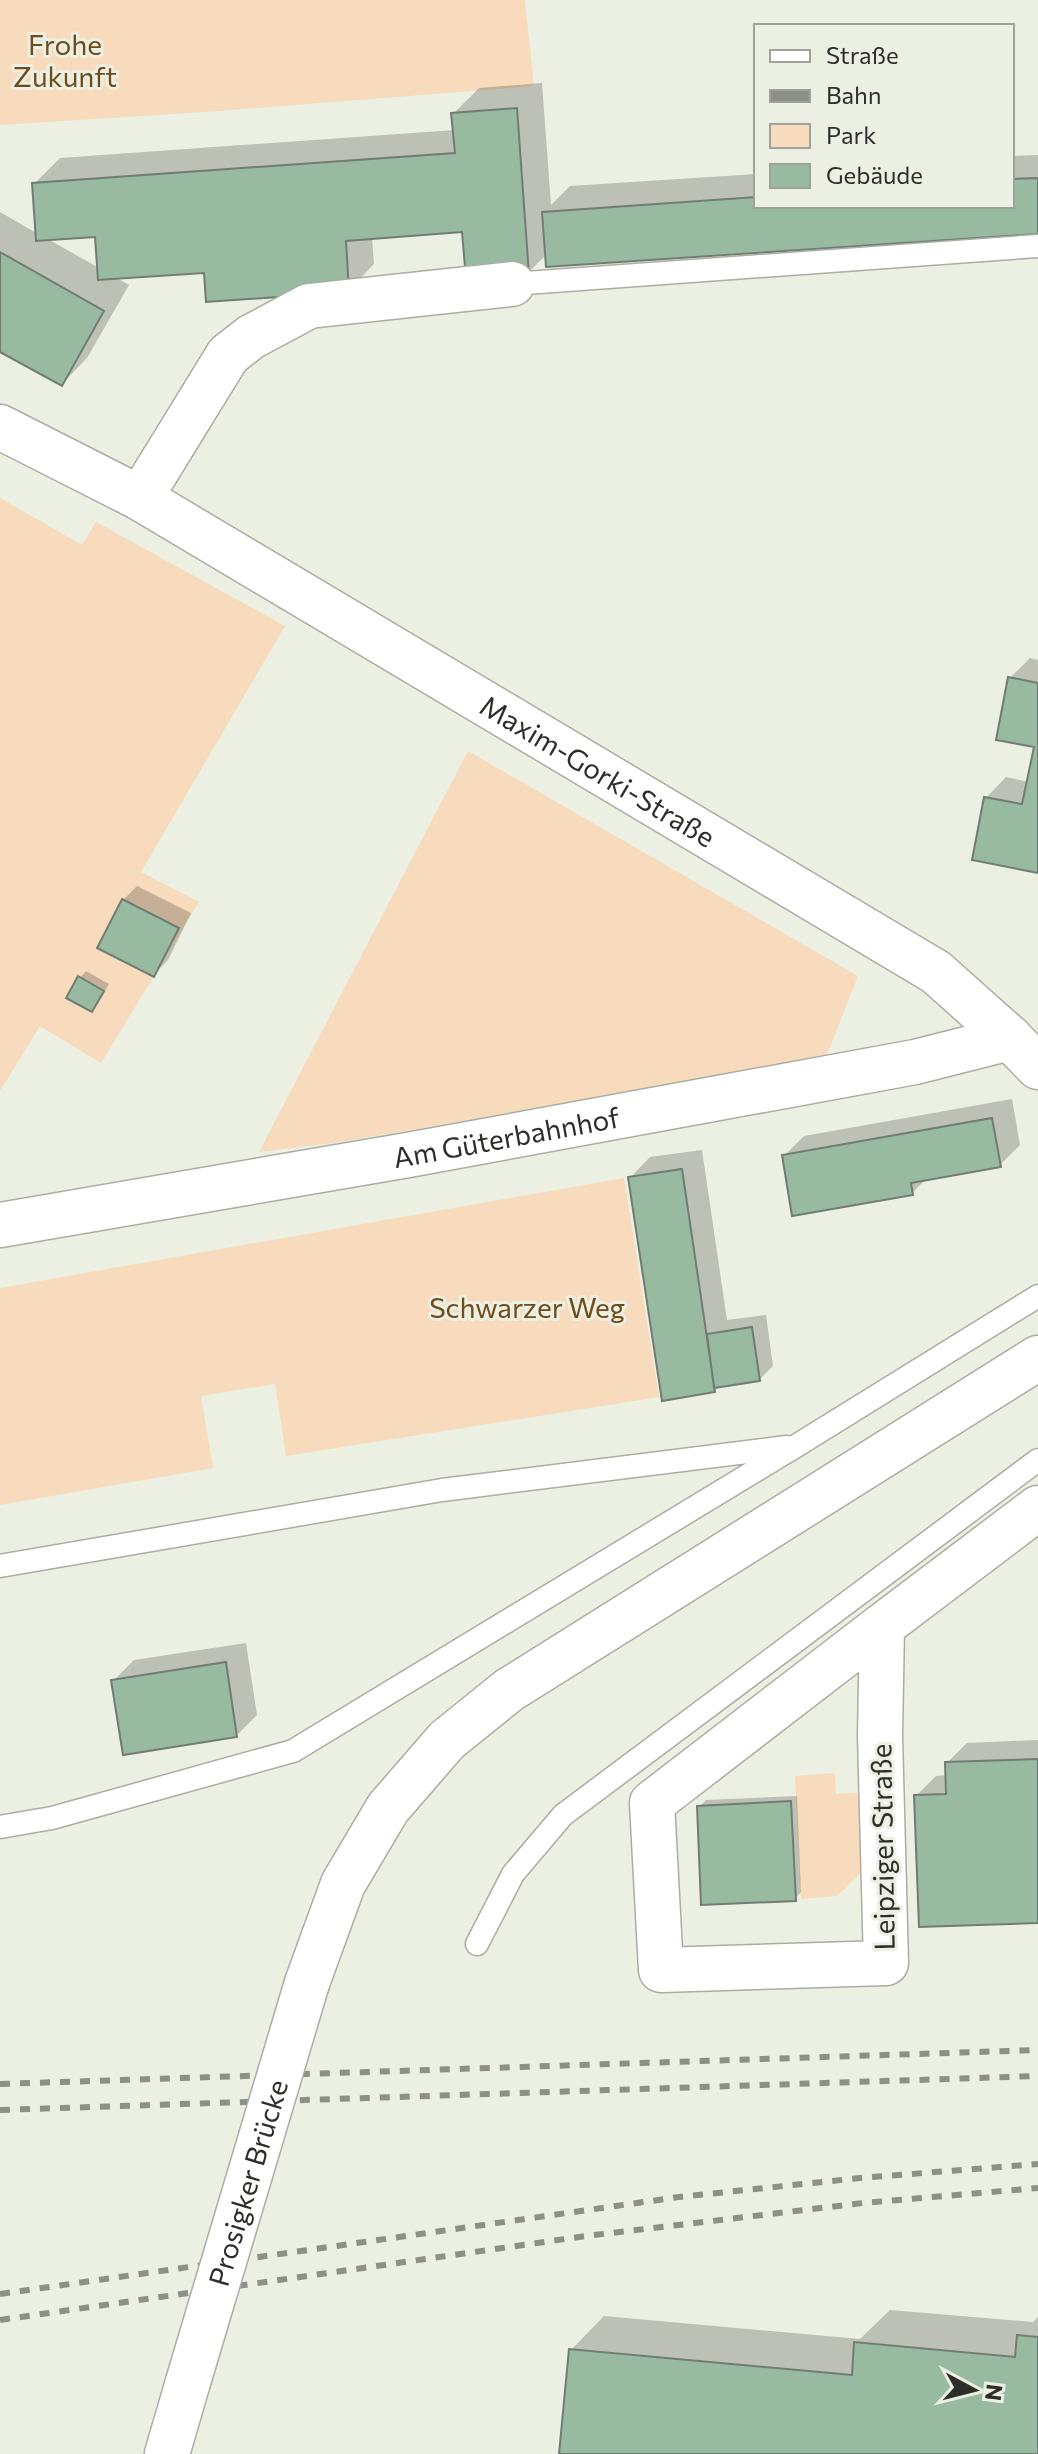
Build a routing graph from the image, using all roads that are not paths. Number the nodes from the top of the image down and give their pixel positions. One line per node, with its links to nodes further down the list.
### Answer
1 (1038, 246): 2 (lane)
2 (512, 284): 4 (street)
3 (0, 427): 4 (street, Maxim-Gorki-Straße)
4 (140, 498): 5 (street, Maxim-Gorki-Straße)
5 (1024, 1053): 6 (street, Am Güterbahnhof)
6 (0, 1225)
7 (1038, 1296): 9 (lane)
8 (1038, 1358): 16 (street, Prosigker Brücke, bridge)
9 (796, 1446): 12 (lane); 14 (lane)
10 (1038, 1460): 15 (lane)
11 (1038, 1508): 13 (street, Leipziger Straße)
12 (0, 1566)
13 (882, 1626): 13 (street, Leipziger Straße)
14 (0, 1827)
15 (477, 1944)
16 (167, 2454)

